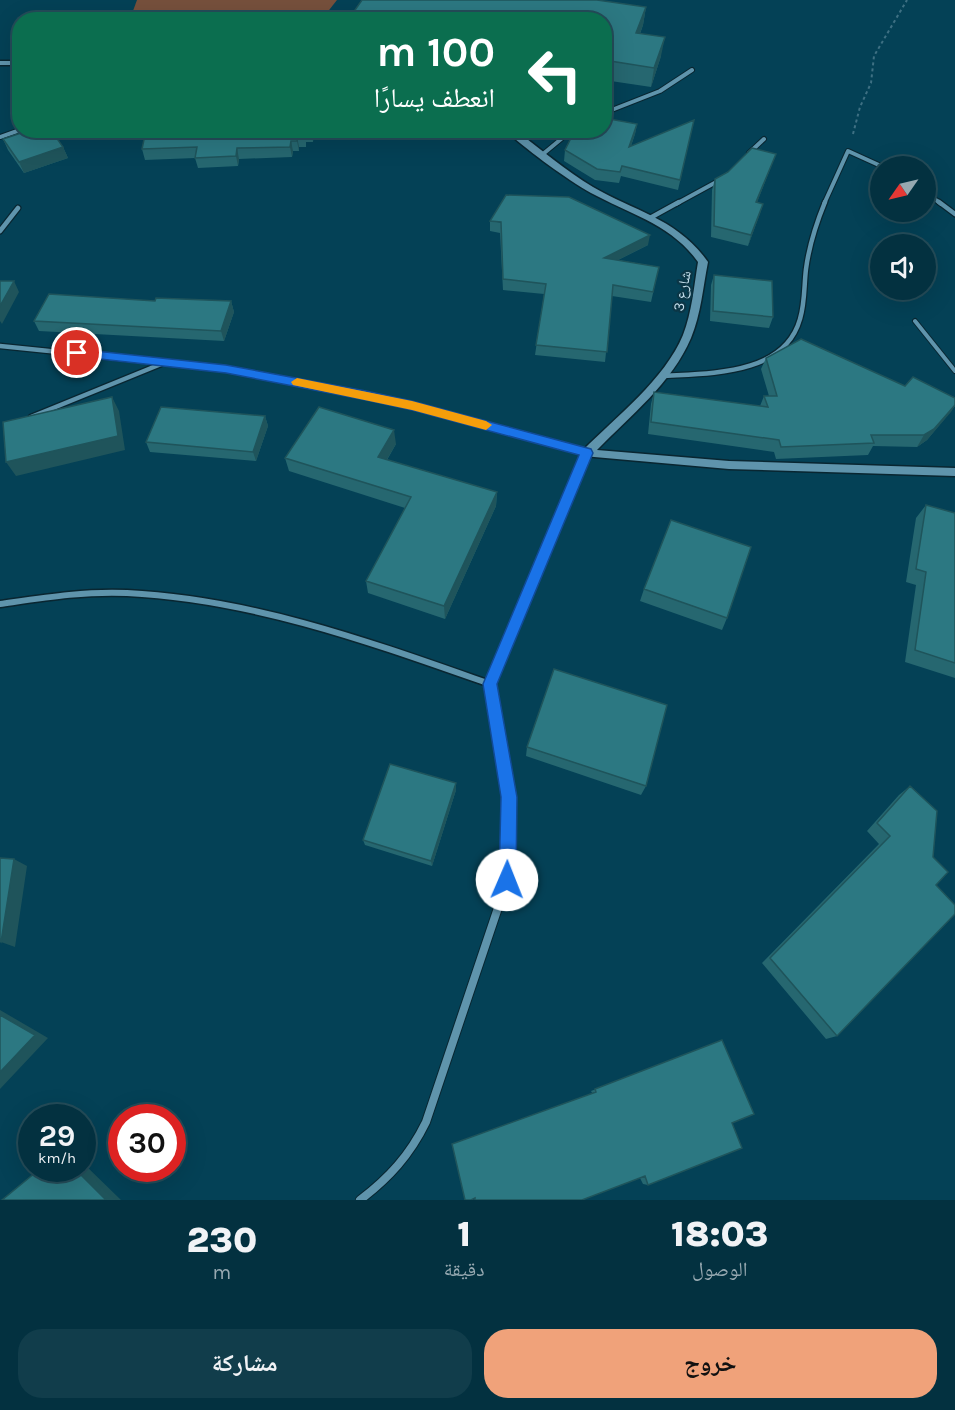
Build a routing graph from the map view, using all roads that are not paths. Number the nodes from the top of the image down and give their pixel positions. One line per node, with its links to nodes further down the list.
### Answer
1 (692, 70): 2 (street)
2 (612, 110)
3 (520, 138): 6 (street, شارع 3)
4 (562, 138): 6 (street)
5 (764, 139): 7 (street)
6 (543, 154): 13 (street, شارع 3)
7 (748, 155)
8 (870, 161): 19 (street)
9 (723, 178): 13 (street)
10 (936, 200): 12 (street)
11 (18, 208): 14 (street)
12 (955, 214)
13 (650, 218): 19 (street, شارع 3)
14 (0, 231)
15 (915, 321): 18 (lane)
16 (0, 346): 17 (street)
17 (167, 362): 20 (street); 21 (street)
18 (955, 371)
19 (660, 376): 21 (street, شارع 3)
20 (21, 421)
21 (587, 453): 22 (street); 24 (street)
22 (955, 472)
23 (0, 604): 24 (street)
24 (490, 684): 25 (street)
25 (360, 1200)

